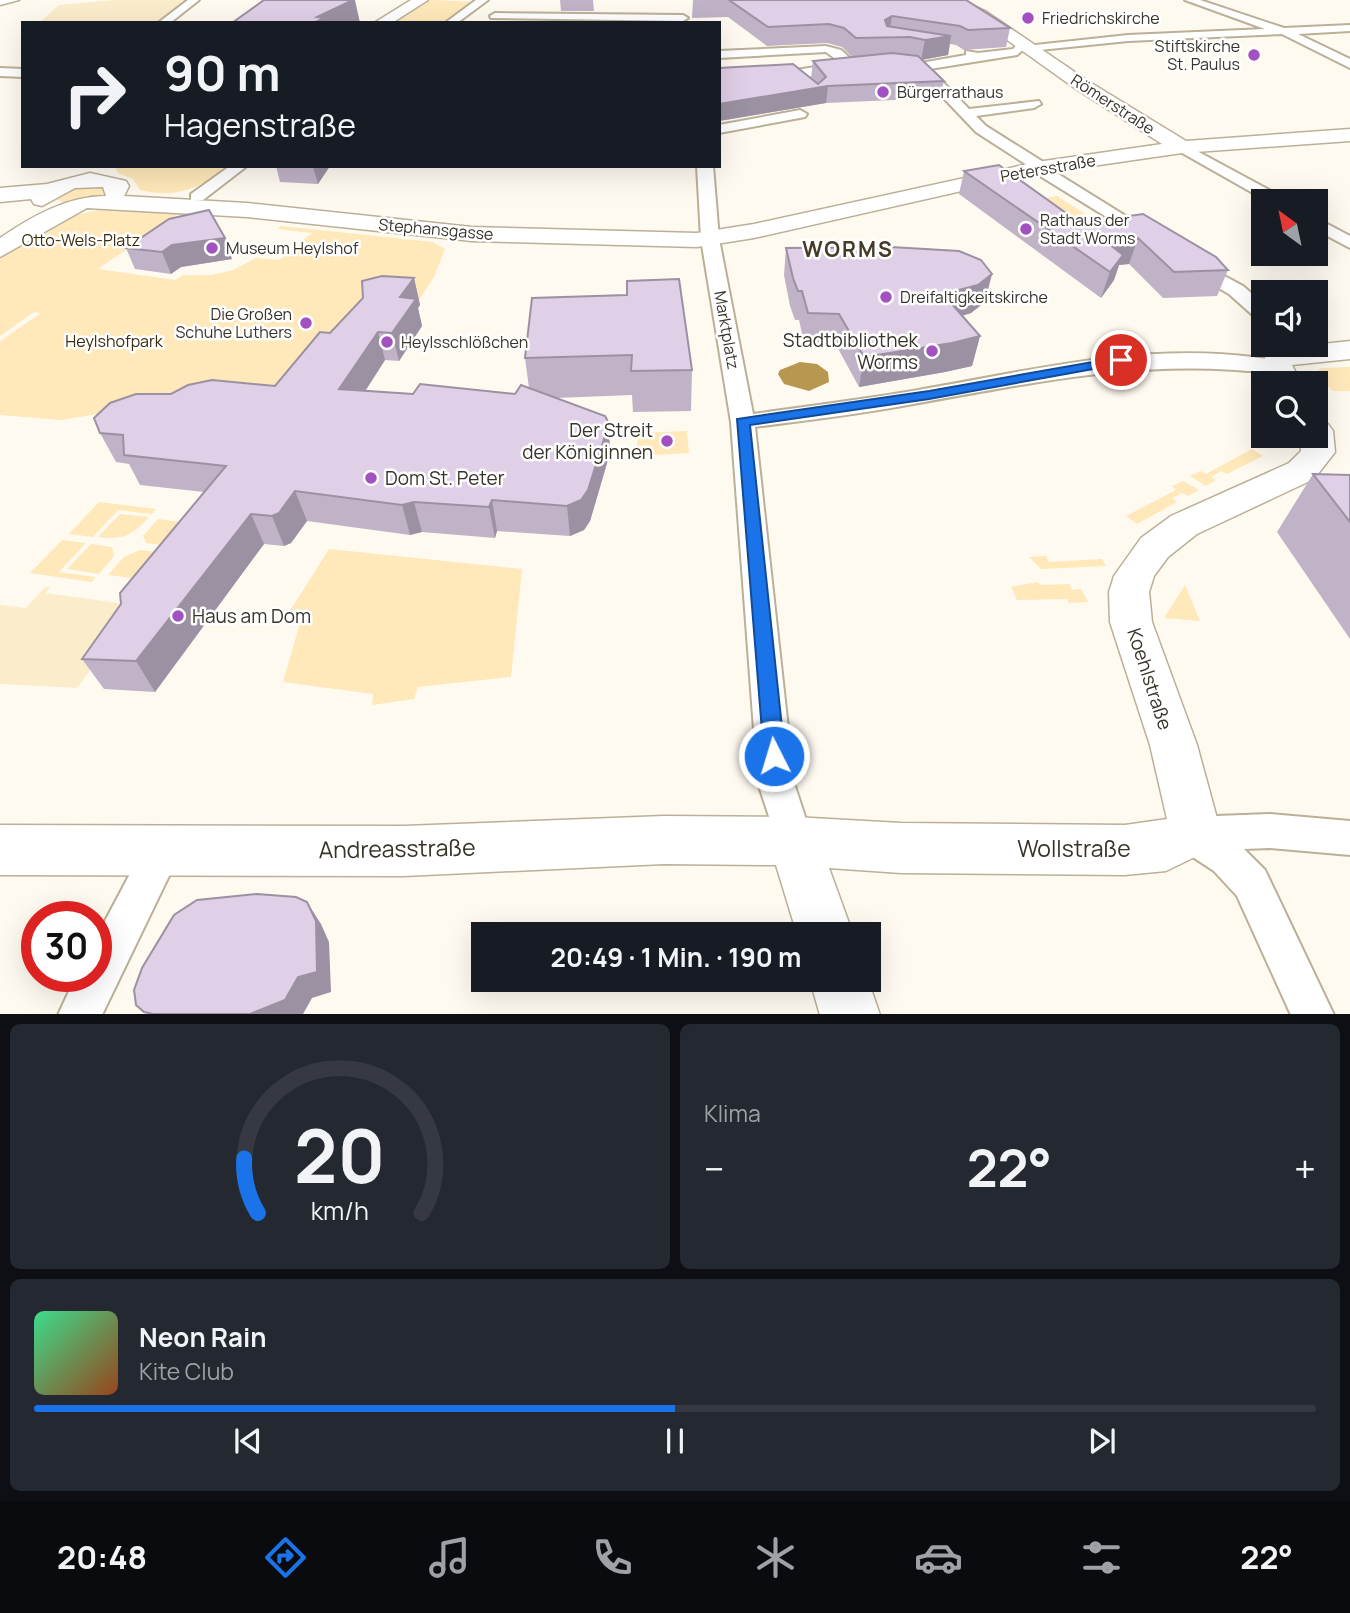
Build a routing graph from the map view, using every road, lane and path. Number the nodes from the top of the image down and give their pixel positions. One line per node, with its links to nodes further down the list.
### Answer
1 (12, 0): 8 (street)
2 (194, 0): 12 (street)
3 (421, 0): 13 (street)
4 (483, 0): 14 (street)
5 (516, 0): 11 (street)
6 (953, 0): 17 (street, Römerstraße)
7 (1190, 0): 16 (street)
8 (0, 1)
9 (612, 5): 10 (street)
10 (684, 17): 11 (street)
11 (491, 20)
12 (166, 21)
13 (384, 21)
14 (453, 21)
15 (1350, 28): 16 (street)
16 (1286, 32): 17 (street); 23 (street)
17 (1011, 48): 20 (street); 20 (street); 36 (street, Römerstraße)
18 (902, 50): 22 (street)
19 (946, 50): 20 (street)
20 (969, 52): 24 (street)
21 (721, 55): 22 (street)
22 (839, 55): 24 (street); 27 (street)
23 (1350, 64)
24 (921, 66): 30 (street)
25 (0, 72): 26 (street)
26 (21, 72)
27 (796, 74): 28 (street); 29 (street)
28 (721, 79)
29 (810, 88)
30 (958, 102): 33 (street)
31 (1034, 104): 33 (street)
32 (800, 114): 34 (street)
33 (968, 114): 39 (street)
34 (721, 129)
35 (1350, 135): 36 (street, Petersstraße)
36 (1182, 147): 39 (street, Petersstraße); 41 (street, Römerstraße)
37 (237, 168): 43 (street)
38 (705, 168): 48 (street, Marktplatz)
39 (1040, 168): 48 (street, Petersstraße); 51 (street)
40 (100, 177): 44 (street, Stephansgasse); 45 (street, Stephansgasse); 46 (street)
41 (1257, 189)
42 (7, 195): 45 (street)
43 (197, 197)
44 (163, 203): 46 (street, Stephansgasse); 48 (street, Stephansgasse)
45 (45, 204): 46 (street); 50 (street)
46 (85, 205)
47 (1328, 230): 49 (street)
48 (710, 239): 52 (street, Marktplatz)
49 (1350, 243)
50 (0, 249)
51 (1251, 303)
52 (730, 306): 55 (street, Marktplatz)
53 (1350, 350): 54 (street)
54 (1290, 362): 55 (street)
55 (743, 422): 59 (street, Marktplatz)
56 (1318, 448): 57 (street, Koehlstraße)
57 (1189, 834): 58 (street, Wollstraße); 59 (street, Wollstraße); 66 (street)
58 (1350, 838)
59 (794, 841): 61 (street, Andreasstraße); 62 (street)
60 (0, 850): 61 (street, Andreasstraße)
61 (162, 852): 64 (street)
62 (821, 922)
63 (843, 992): 65 (street)
64 (79, 1014)
65 (850, 1014)
66 (1313, 1014)

